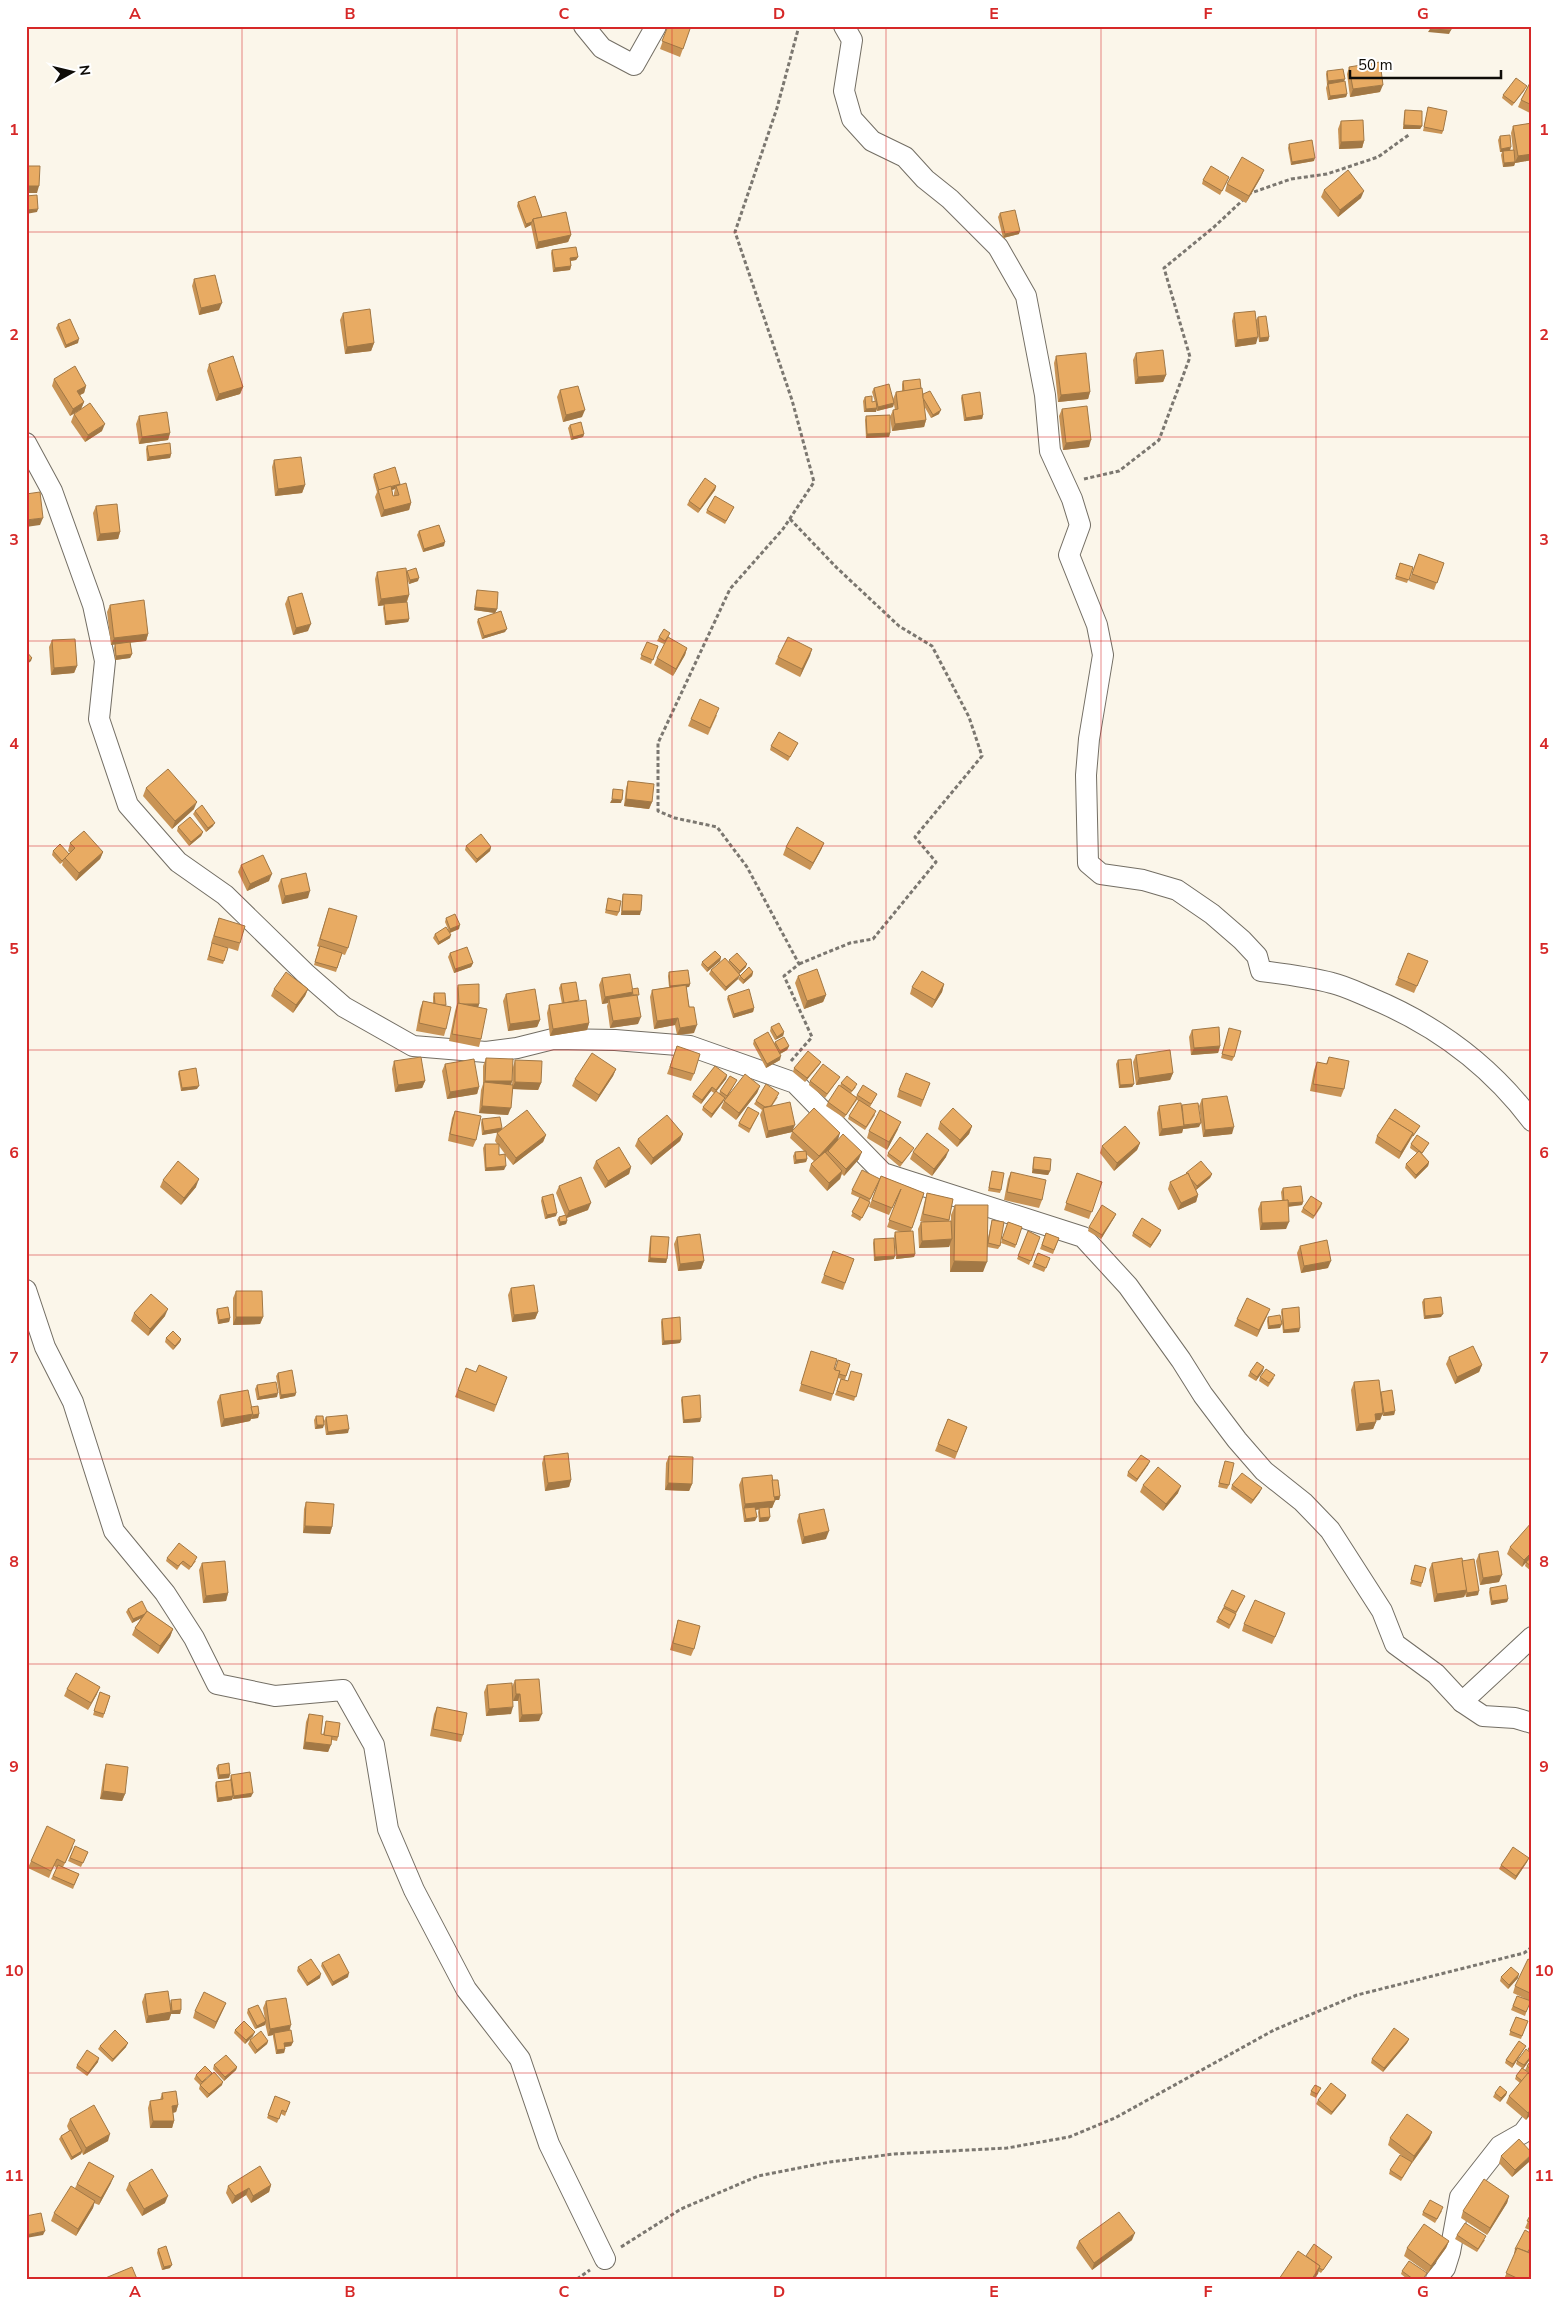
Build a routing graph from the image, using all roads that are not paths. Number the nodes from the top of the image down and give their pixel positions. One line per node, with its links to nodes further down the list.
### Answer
1 (584, 26): 2 (street)
2 (656, 26)
3 (844, 26): 5 (street)
4 (26, 443): 8 (street)
5 (1532, 1121)
6 (26, 1290): 11 (street)
7 (1532, 1637): 8 (street)
8 (1462, 1702): 9 (street)
9 (1532, 1723)
10 (1532, 2121): 12 (street)
11 (605, 2259)
12 (1436, 2279)

